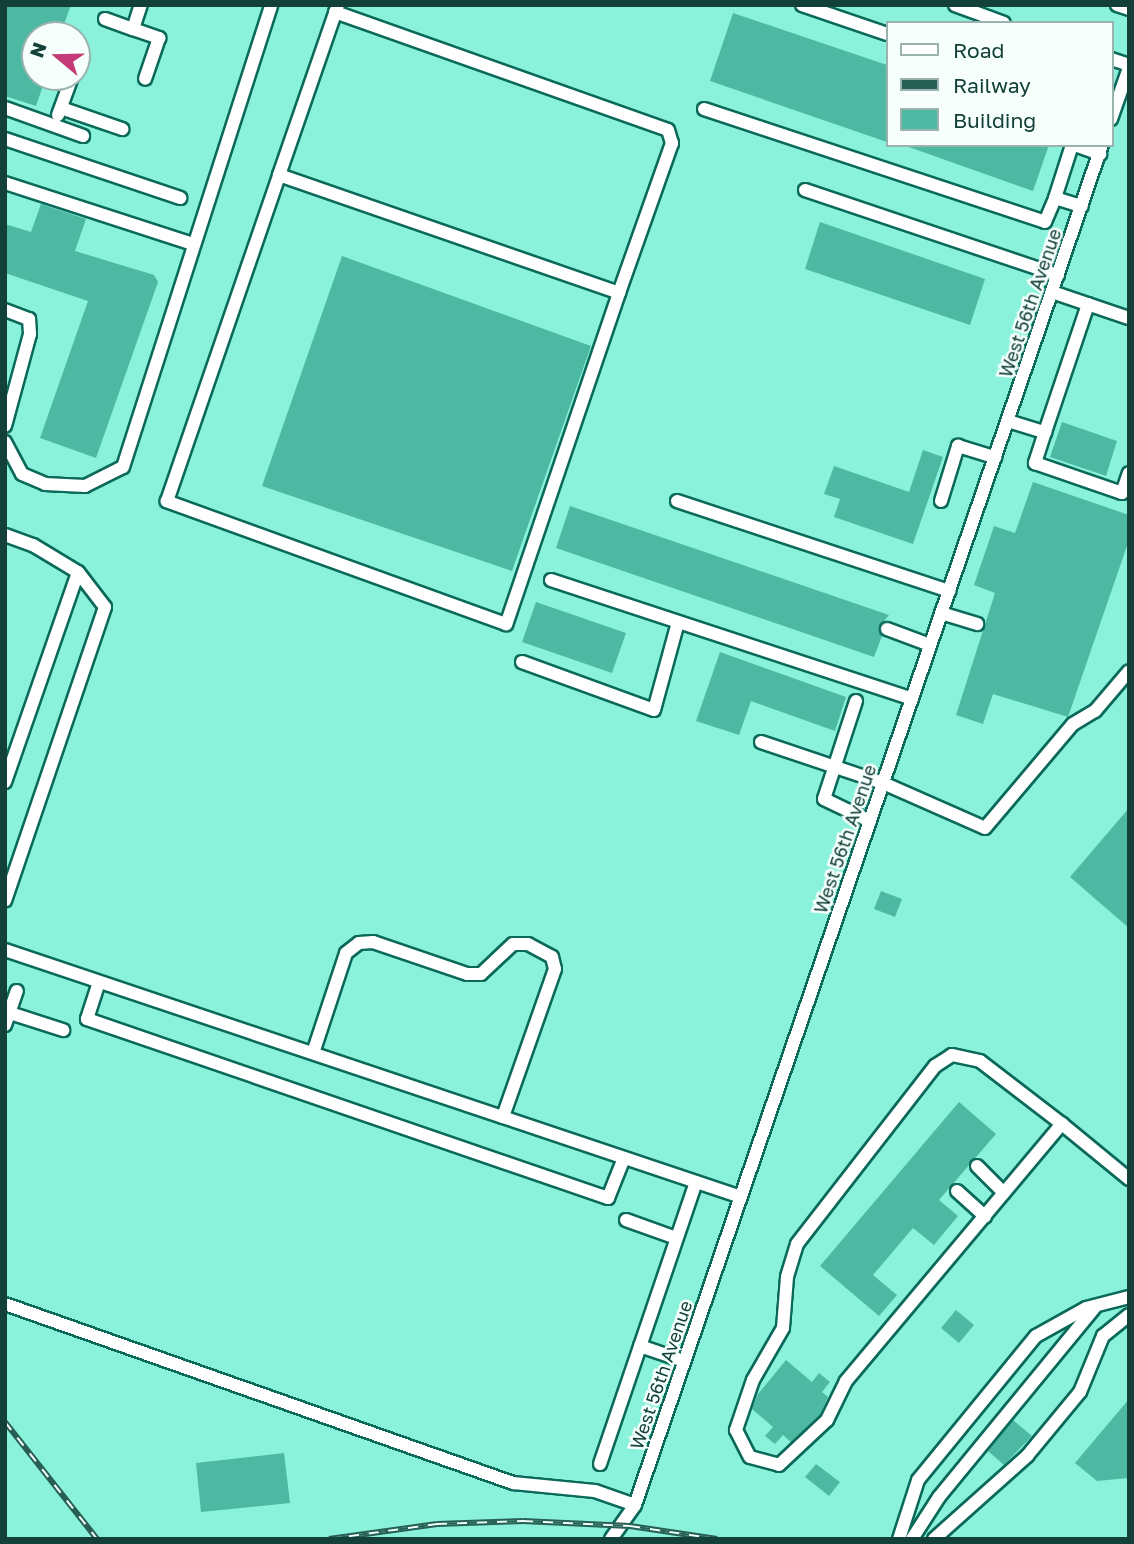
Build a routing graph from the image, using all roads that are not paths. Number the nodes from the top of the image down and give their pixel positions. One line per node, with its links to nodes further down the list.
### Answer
1 (141, 5): 11 (street)
2 (271, 5): 33 (street)
3 (955, 5): 7 (street)
4 (1117, 5): 6 (street)
5 (809, 6): 12 (street)
6 (1129, 7)
7 (974, 8): 10 (street)
8 (337, 9): 27 (street); 36 (street)
9 (105, 19): 11 (street)
10 (997, 21)
11 (133, 29): 15 (street)
12 (886, 34)
13 (1113, 60): 14 (street)
14 (1129, 67): 20 (street)
15 (145, 79)
16 (67, 91): 18 (street)
17 (5, 108): 21 (street)
18 (61, 108): 21 (street); 22 (street)
19 (704, 108): 31 (street)
20 (1113, 113)
21 (55, 125): 23 (street)
22 (122, 130)
23 (83, 136)
24 (5, 139): 30 (street)
25 (1072, 147): 31 (street)
26 (1101, 149): 32 (street, West 56th Avenue)
27 (279, 175): 36 (street); 36 (street)
28 (5, 183): 33 (street)
29 (805, 190): 34 (street)
30 (180, 198)
31 (1055, 198): 32 (street)
32 (1082, 206): 34 (street, West 56th Avenue)
33 (193, 244): 43 (street)
34 (1058, 275): 35 (street, West 56th Avenue)
35 (1052, 292): 37 (street); 40 (street, West 56th Avenue)
36 (619, 293)
37 (1088, 304): 39 (street); 42 (street)
38 (5, 310): 41 (street)
39 (1129, 318)
40 (1008, 421): 42 (street); 44 (street, West 56th Avenue)
41 (5, 426)
42 (1045, 432): 45 (street)
43 (5, 442)
44 (995, 457): 47 (street); 51 (street, West 56th Avenue)
45 (1129, 473)
46 (677, 501): 51 (street)
47 (941, 501)
48 (5, 535): 49 (street)
49 (78, 572): 63 (street); 66 (street)
50 (551, 580): 53 (street)
51 (949, 592): 52 (street, West 56th Avenue)
52 (942, 613): 54 (street); 56 (street, West 56th Avenue)
53 (678, 622): 57 (street); 59 (street)
54 (977, 624)
55 (887, 629): 56 (street)
56 (930, 645): 59 (street, West 56th Avenue)
57 (522, 662)
58 (1129, 671): 64 (street)
59 (912, 699): 64 (street, West 56th Avenue)
60 (856, 701): 62 (street)
61 (761, 742): 62 (street)
62 (833, 768): 64 (street); 65 (street)
63 (5, 782)
64 (883, 783): 65 (street, West 56th Avenue)
65 (870, 821): 82 (street, West 56th Avenue)
66 (5, 900)
67 (5, 950): 68 (street)
68 (99, 982): 73 (street); 76 (street)
69 (17, 991): 70 (street)
70 (10, 1013): 71 (street); 72 (street)
71 (5, 1026)
72 (63, 1030)
73 (313, 1054): 74 (street); 74 (street)
74 (503, 1117): 76 (street)
75 (1062, 1124): 78 (street); 81 (street); 83 (street)
76 (624, 1158): 79 (street)
77 (977, 1166): 81 (street)
78 (1129, 1179)
79 (695, 1182): 82 (street); 85 (street)
80 (957, 1191): 83 (street)
81 (1004, 1193): 83 (street)
82 (741, 1197): 91 (street, West 56th Avenue)
83 (985, 1216)
84 (626, 1220): 85 (street)
85 (676, 1238): 90 (street)
86 (1129, 1297): 88 (street)
87 (5, 1304): 93 (street)
88 (1097, 1305): 95 (street); 96 (street)
89 (1129, 1315): 97 (street)
90 (640, 1346): 91 (street); 92 (street)
91 (684, 1362): 93 (street, West 56th Avenue)
92 (600, 1464)
93 (635, 1505): 94 (street, West 56th Avenue)
94 (611, 1539)
95 (899, 1539)
96 (912, 1539)
97 (934, 1539)

